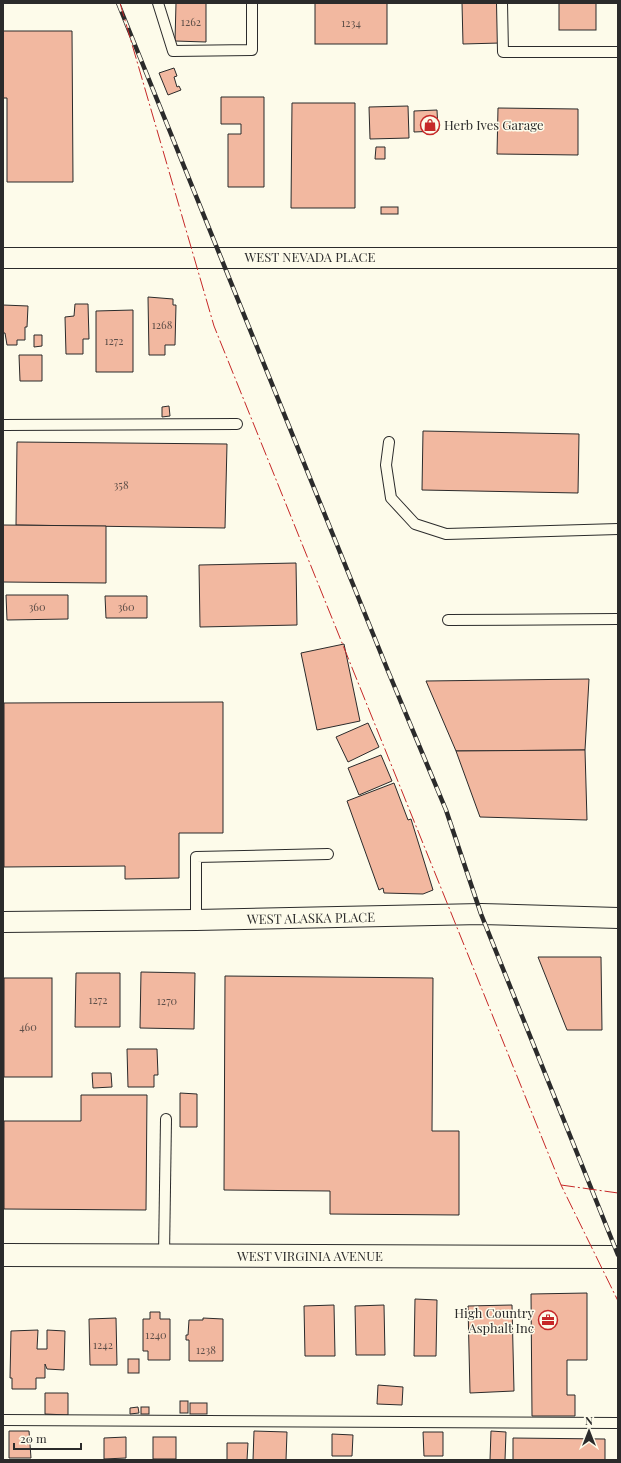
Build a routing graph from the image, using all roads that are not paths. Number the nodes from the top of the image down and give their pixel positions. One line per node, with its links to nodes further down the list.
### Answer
1 (158, 3): 2 (lane)
2 (252, 3)
3 (502, 3): 4 (lane)
4 (618, 52)
5 (3, 258): 6 (street, WEST NEVADA PLACE)
6 (618, 258)
7 (237, 424): 8 (lane)
8 (3, 425)
9 (389, 442): 10 (lane)
10 (618, 529)
11 (618, 618): 12 (lane)
12 (448, 620)
13 (328, 854): 15 (lane)
14 (618, 918): 15 (street, WEST ALASKA PLACE)
15 (196, 920): 16 (street, WEST ALASKA PLACE)
16 (3, 922)
17 (166, 1119): 19 (lane)
18 (3, 1255): 19 (street, WEST VIRGINIA AVENUE)
19 (164, 1255): 20 (street, WEST VIRGINIA AVENUE)
20 (618, 1257)
21 (3, 1420): 22 (lane)
22 (618, 1423)

